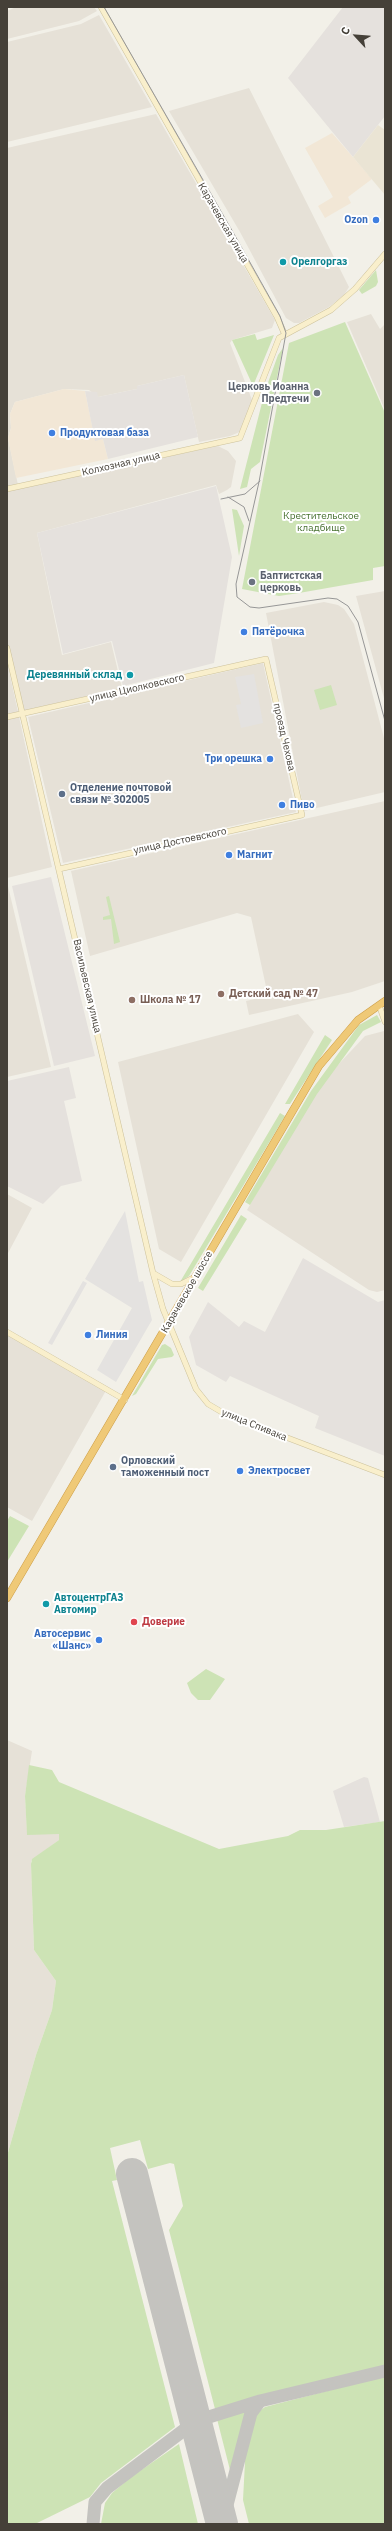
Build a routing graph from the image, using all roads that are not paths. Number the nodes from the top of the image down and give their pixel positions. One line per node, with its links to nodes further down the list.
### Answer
1 (101, 7): 3 (street, Карачевская улица)
2 (385, 254): 3 (street)
3 (284, 333): 4 (street, Колхозная улица)
4 (7, 489)
5 (7, 648): 7 (street, Васильевская улица)
6 (266, 659): 7 (street, улица Циолковского); 9 (street, проезд Чехова)
7 (22, 713): 8 (street, улица Циолковского); 10 (street, Васильевская улица)
8 (7, 717)
9 (302, 815): 10 (street, улица Достоевского)
10 (59, 869): 13 (street, Васильевская улица)
11 (382, 1003): 12 (street); 14 (highway, Карачевское шоссе)
12 (385, 1022)
13 (153, 1273): 14 (street); 15 (street, Васильевская улица)
14 (196, 1276): 15 (highway, Карачевское шоссе)
15 (169, 1324): 17 (highway, Карачевское шоссе); 18 (street, улица Спивака)
16 (7, 1332): 17 (street)
17 (124, 1400): 19 (highway, Карачевское шоссе)
18 (385, 1475)
19 (7, 1598)

